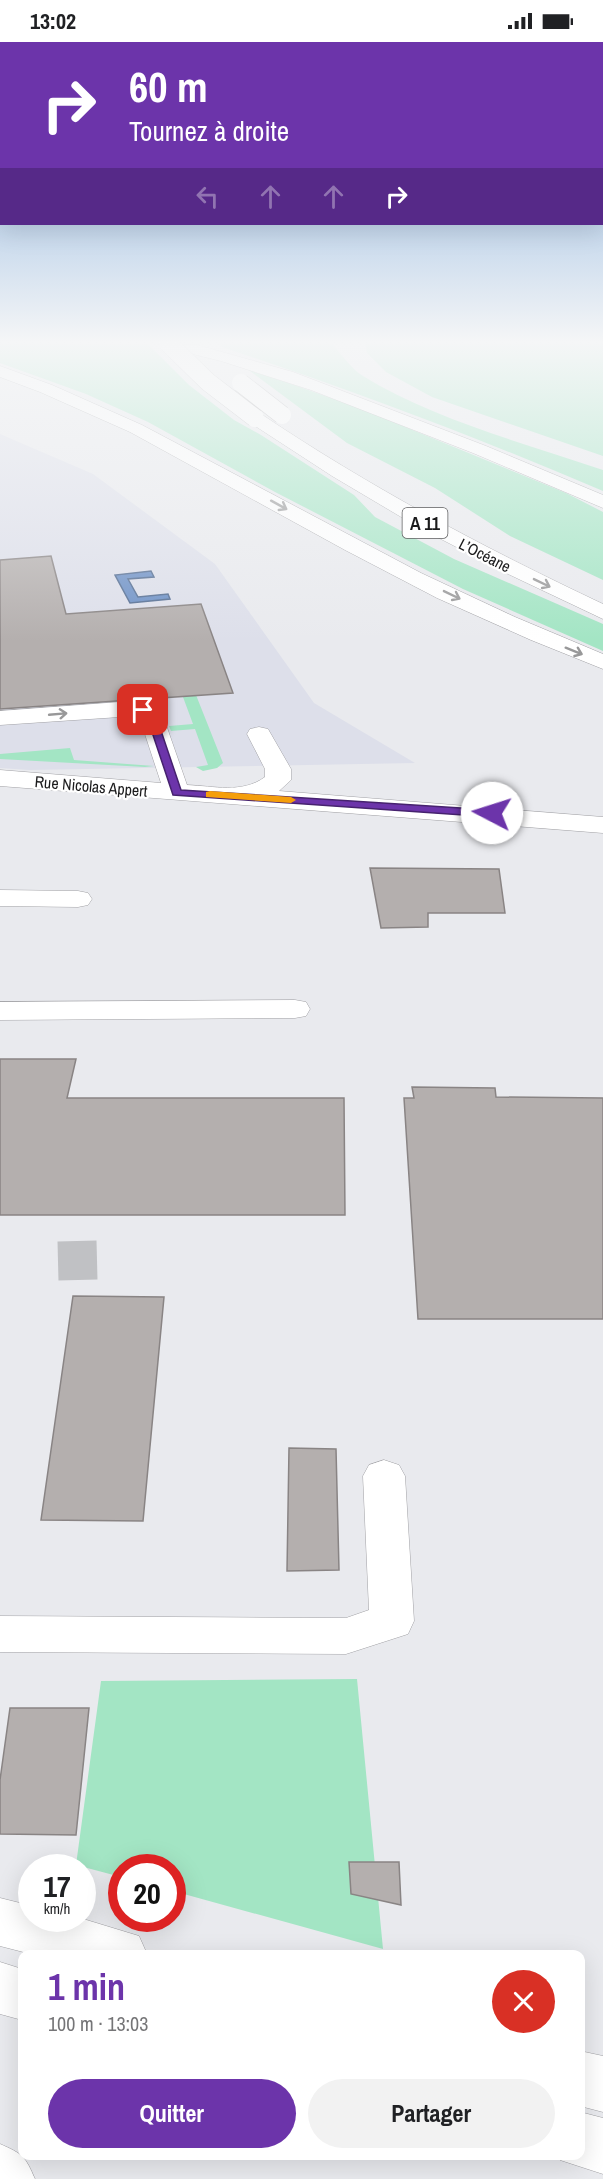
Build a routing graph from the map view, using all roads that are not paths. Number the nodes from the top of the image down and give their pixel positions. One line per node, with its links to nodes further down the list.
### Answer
1 (162, 443): 8 (main road, one-way to 8)
2 (292, 443): 7 (main road, L’Océane / A 11, one-way to 7, bridge)
3 (323, 443): 6 (main road, L’Océane / A 11, bridge)
4 (462, 443): 5 (main road)
5 (603, 502)
6 (603, 592)
7 (603, 612)
8 (603, 662)
9 (0, 718): 12 (main road, one-way to 12)
10 (259, 734): 13 (main road)
11 (0, 778): 12 (main road, Rue Nicolas Appert)
12 (177, 793): 13 (main road, Rue Nicolas Appert)
13 (239, 796): 14 (main road, Rue Nicolas Appert)
14 (603, 825)
15 (0, 898): 16 (main road)
16 (78, 899)
17 (296, 1009): 18 (main road)
18 (0, 1011)
19 (384, 1476): 20 (main road)
20 (0, 1634)
21 (0, 1922): 22 (main road)
22 (106, 1950)
23 (0, 1988): 24 (main road)
24 (18, 1993)
25 (585, 2079): 26 (main road)
26 (603, 2084)
27 (585, 2141): 28 (main road)
28 (603, 2146)
29 (0, 2173): 30 (main road)
30 (6, 2179)

